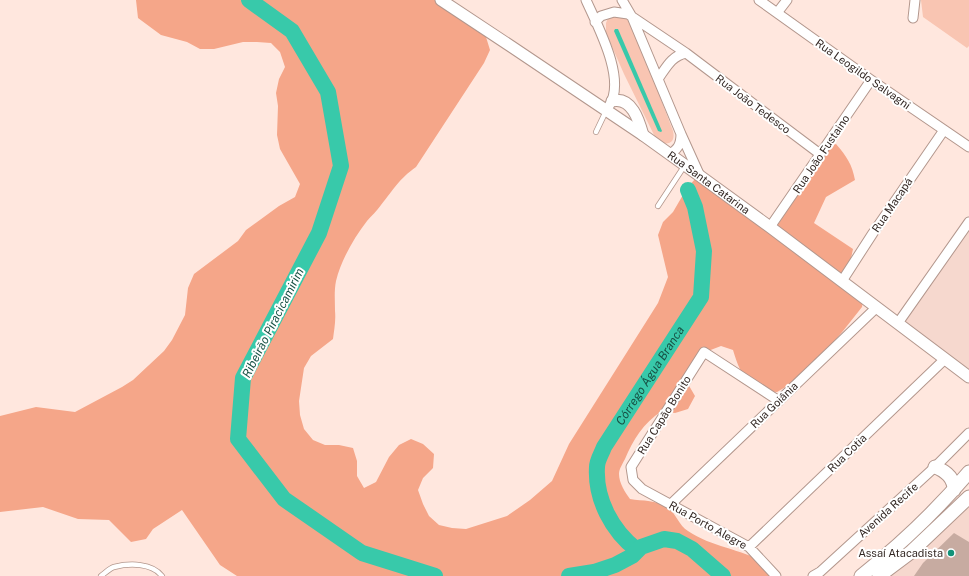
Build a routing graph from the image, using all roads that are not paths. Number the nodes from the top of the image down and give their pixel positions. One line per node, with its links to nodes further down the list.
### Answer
1 (441, 0): 14 (street, Rua Santa Catarina)
2 (586, 0): 10 (street)
3 (622, 0): 8 (street)
4 (759, 0): 7 (street, Rua Leogildo Salvagni)
5 (787, 0): 7 (street)
6 (915, 0): 9 (street)
7 (777, 13): 13 (street, Rua Leogildo Salvagni)
8 (632, 17): 10 (street, Rua João Tedesco); 11 (street, Rua João Tedesco); 12 (street)
9 (913, 18)
10 (596, 22): 14 (street)
11 (686, 53): 12 (street); 21 (street, Rua João Tedesco)
12 (658, 79): 17 (street)
13 (871, 80): 15 (street, Rua Leogildo Salvagni); 21 (street, Rua João Fustaino)
14 (609, 106): 16 (lane); 18 (street, Rua Santa Catarina); 18 (street)
15 (944, 130): 19 (street, Rua Leogildo Salvagni); 27 (street, Rua Macapá)
16 (596, 132)
17 (681, 134): 20 (street); 23 (street)
18 (643, 136): 20 (street, Rua Santa Catarina)
19 (969, 146)
20 (669, 154): 22 (street, Rua Santa Catarina)
21 (820, 154): 26 (street, Rua João Fustaino)
22 (685, 165): 23 (street, Rua Santa Catarina); 24 (lane)
23 (700, 176): 26 (street, Rua Santa Catarina)
24 (658, 206)
25 (969, 222): 29 (street)
26 (770, 227): 27 (street, Rua Santa Catarina)
27 (842, 281): 28 (street, Rua Santa Catarina)
28 (877, 307): 29 (street, Rua Santa Catarina); 32 (street, Rua Goiânia)
29 (898, 323): 30 (street, Rua Santa Catarina)
30 (945, 359): 31 (street, Rua Santa Catarina); 41 (street, Rua Cotia)
31 (969, 377)
32 (778, 401): 37 (street, Rua Capão Bonito); 40 (street, Rua Goiânia)
33 (969, 433): 34 (street, Avenida Recife)
34 (965, 441): 35 (street, Avenida Recife)
35 (935, 467): 38 (main road); 45 (street, Avenida Recife)
36 (969, 472): 38 (main road)
37 (634, 480): 40 (street, Rua Porto Alegre)
38 (954, 490): 46 (main road)
39 (969, 497): 47 (main road)
40 (671, 504): 41 (street, Rua Porto Alegre)
41 (749, 547): 44 (street, Rua Porto Alegre)
42 (101, 576): 43 (lane)
43 (162, 576)
44 (776, 576)
45 (813, 576)
46 (861, 576)
47 (879, 576)

